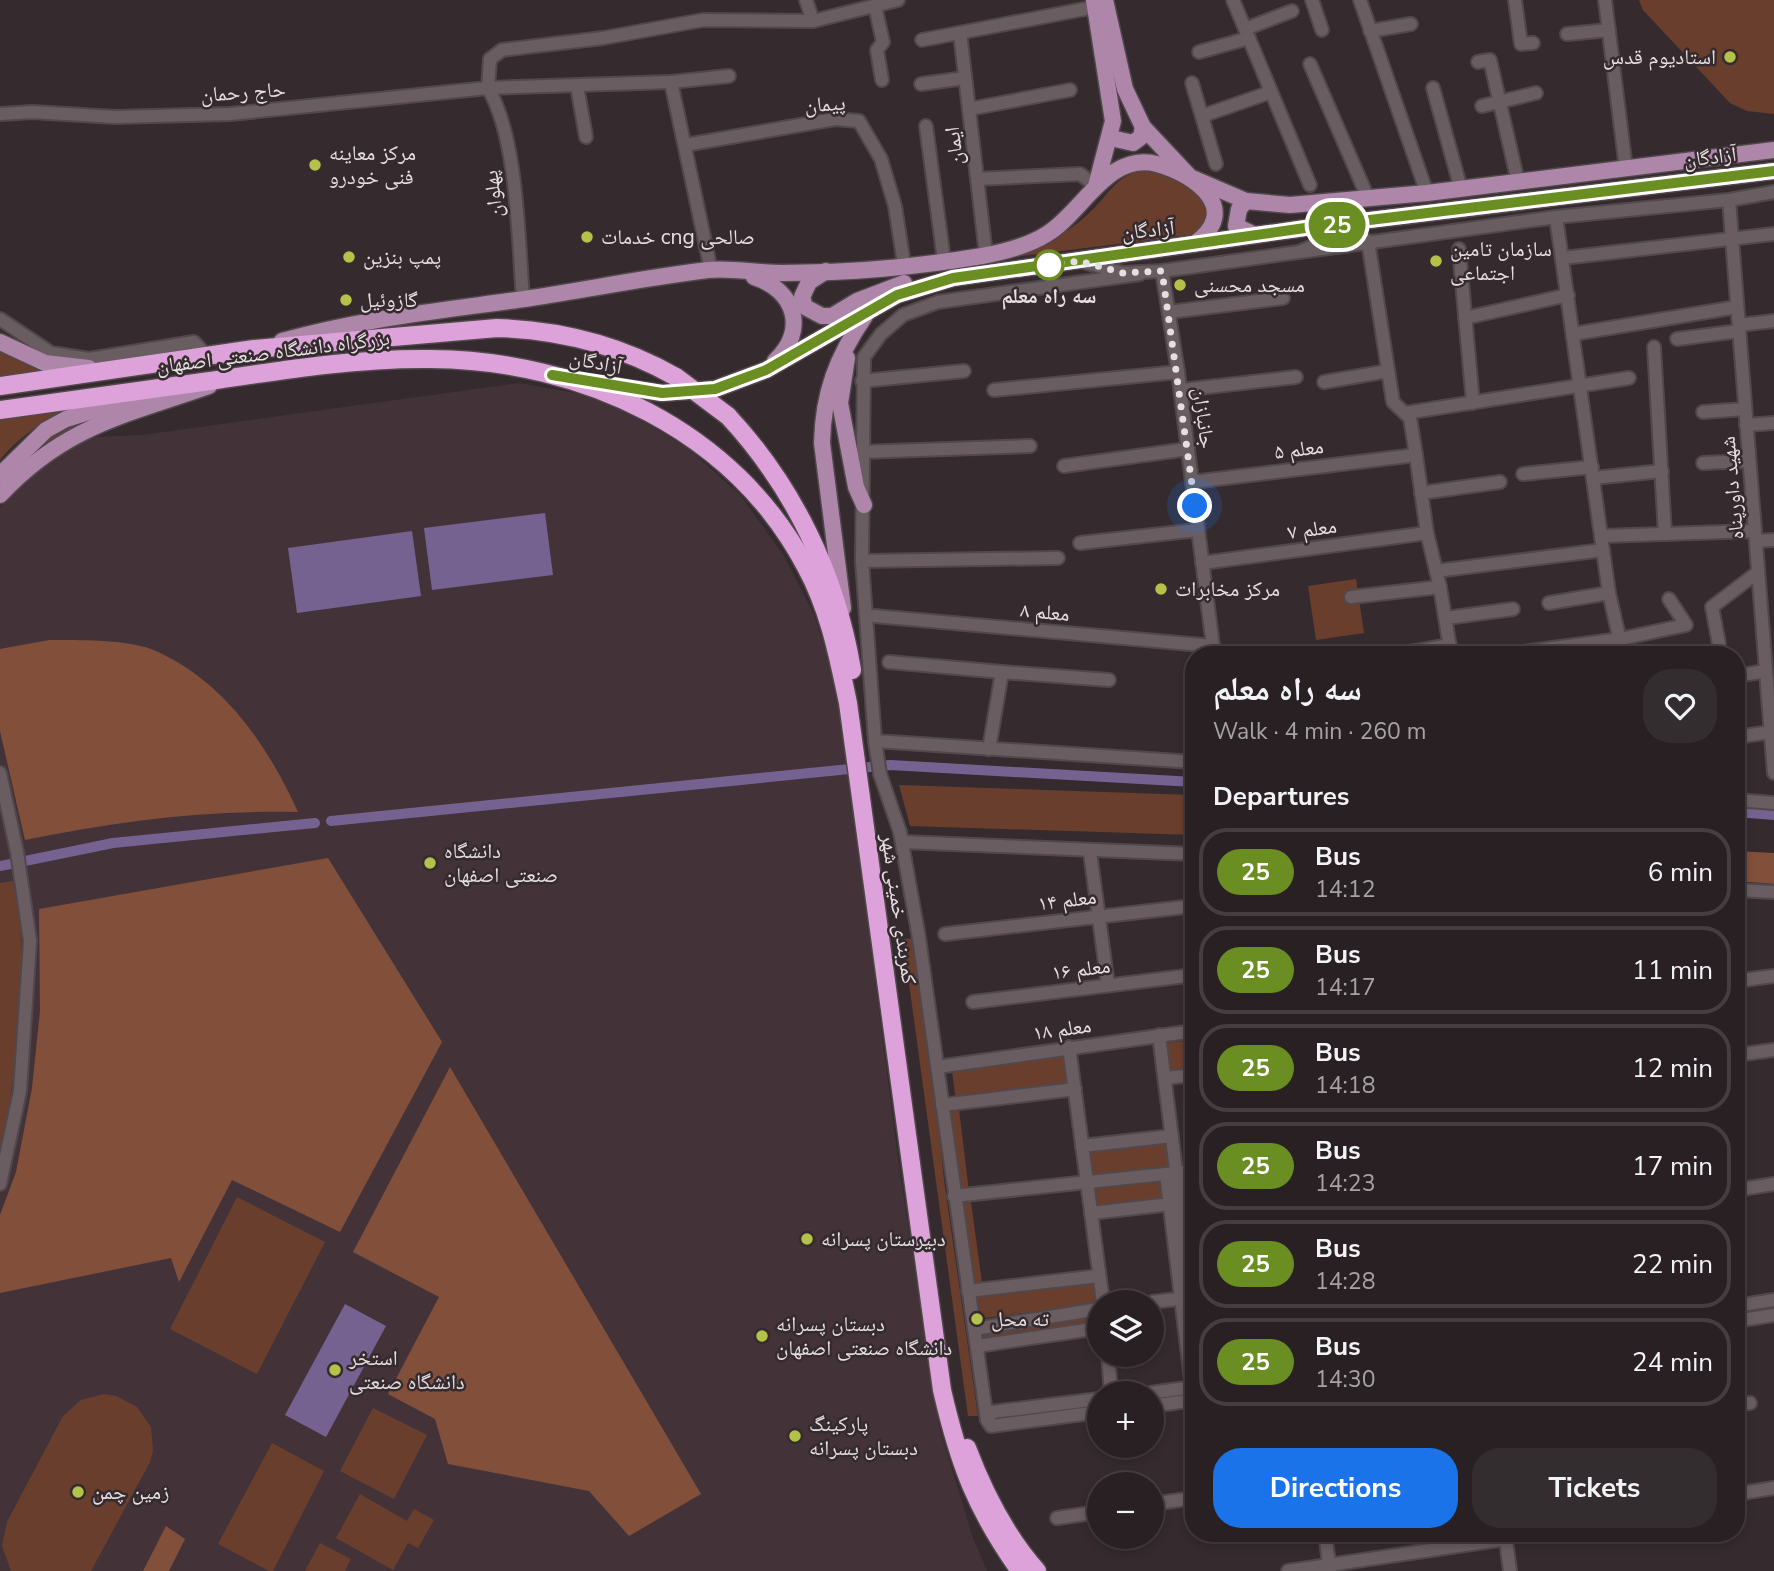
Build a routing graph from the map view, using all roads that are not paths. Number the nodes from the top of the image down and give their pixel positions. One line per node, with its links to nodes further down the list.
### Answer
1 (806, 0): 11 (street)
2 (898, 0): 9 (street)
3 (1233, 0): 17 (street)
4 (1312, 0): 13 (street)
5 (1360, 0): 15 (street)
6 (1515, 0): 20 (street)
7 (1605, 0): 14 (street)
8 (1098, 2): 16 (street); 42 (main road); 44 (main road)
9 (875, 6): 11 (street); 26 (street)
10 (1292, 11): 17 (street)
11 (813, 21): 31 (street)
12 (1410, 24): 15 (street)
13 (1322, 30)
14 (1609, 30): 18 (street); 48 (street)
15 (1370, 31): 56 (street)
16 (960, 33): 19 (street); 25 (street, ایمان)
17 (1247, 33): 21 (street); 34 (street)
18 (1567, 34)
19 (922, 40)
20 (1533, 43)
21 (1199, 52)
22 (1478, 62): 36 (street)
23 (1310, 64): 58 (street)
24 (729, 75): 27 (street, حاج رحمان)
25 (965, 78): 29 (street); 38 (street, ایمان)
26 (882, 80)
27 (671, 82): 30 (street, حاج رحمان); 45 (street)
28 (1192, 83): 40 (street)
29 (921, 84)
30 (577, 86): 31 (street, حاج رحمان); 43 (street)
31 (488, 88): 39 (street, حاج رحمان); 86 (street, پهلوان)
32 (1433, 88): 55 (street)
33 (1070, 90): 38 (street)
34 (1271, 92): 40 (street); 53 (street)
35 (1536, 93): 36 (street)
36 (1500, 102): 37 (street); 52 (street)
37 (1482, 106)
38 (969, 109): 51 (street, ایمان)
39 (0, 114)
40 (1202, 116): 47 (street)
41 (926, 126): 75 (street)
42 (1143, 127): 44 (main road); 50 (main road)
43 (586, 138)
44 (1111, 138): 54 (main road)
45 (685, 145): 77 (street, پیمان); 78 (street)
46 (1774, 150): 48 (main road, آزادگان)
47 (1216, 164)
48 (1626, 169): 52 (main road, آزادگان)
49 (1774, 171): 61 (main road, آزادگان)
50 (1190, 177): 54 (main road, آزادگان); 60 (main road, آزادگان); 70 (main road)
51 (977, 179): 54 (street); 73 (street, ایمان)
52 (1518, 182): 55 (main road, آزادگان)
53 (1310, 185)
54 (1096, 186): 73 (main road)
55 (1461, 189): 56 (main road, آزادگان)
56 (1432, 192): 58 (main road, آزادگان); 63 (main road)
57 (1774, 192): 59 (street)
58 (1368, 198): 60 (main road, آزادگان)
59 (1729, 200): 62 (street); 68 (street, شهید داورپناه)
60 (1246, 201): 67 (main road)
61 (1496, 204): 63 (main road, آزادگان); 64 (street)
62 (1556, 217): 64 (street); 74 (street)
63 (1388, 218): 65 (main road, آزادگان)
64 (1525, 221): 69 (street)
65 (1350, 223): 67 (main road, آزادگان); 72 (street)
66 (1774, 234): 68 (street)
67 (1255, 235): 70 (main road, آزادگان)
68 (1732, 238): 74 (street); 87 (street, شهید داورپناه)
69 (1368, 241): 72 (street); 104 (street)
70 (1189, 247): 76 (main road, آزادگان)
71 (1459, 249): 90 (street)
72 (1299, 252): 81 (street)
73 (986, 256): 75 (main road)
74 (1563, 258): 84 (street)
75 (944, 260): 77 (main road)
76 (1079, 261): 82 (street); 83 (main road, آزادگان)
77 (904, 264): 79 (main road)
78 (711, 270): 80 (main road); 86 (main road)
79 (828, 270): 80 (main road); 83 (main road)
80 (735, 271): 101 (main road)
81 (1162, 271): 82 (street); 89 (street, جانبازان)
82 (1140, 274): 110 (street)
83 (953, 278): 88 (main road, آزادگان)
84 (1568, 295): 90 (street); 95 (street)
85 (1283, 298): 89 (street)
86 (523, 299): 99 (main road)
87 (1737, 307): 94 (street, شهید داورپناه); 95 (street)
88 (870, 310): 93 (main road); 101 (main road, آزادگان)
89 (1169, 312): 105 (street, جانبازان)
90 (1465, 318): 117 (street)
91 (0, 319): 100 (street)
92 (1774, 321): 94 (street)
93 (858, 327): 139 (main road); 163 (main road)
94 (1739, 328): 96 (street); 118 (street, شهید داورپناه)
95 (1573, 334): 114 (street)
96 (1677, 340)
97 (0, 342): 102 (main road)
98 (1654, 347): 131 (street)
99 (254, 349): 100 (highway, بزرگراه دانشگاه صنعتی اصفهان); 163 (highway, کمربندی خمینی شهر, bridge)
100 (207, 356): 102 (highway, بزرگراه دانشگاه صنعتی اصفهان)
101 (766, 370): 106 (main road, آزادگان)
102 (113, 371): 112 (highway, بزرگراه دانشگاه صنعتی اصفهان)
103 (964, 371): 110 (street)
104 (1388, 371): 111 (street); 121 (street)
105 (1178, 372): 115 (street); 116 (street, جانبازان)
106 (552, 375): 107 (highway, بزرگراه دانشگاه صنعتی اصفهان); 178 (highway, کمربندی خمینی شهر)
107 (235, 377): 113 (highway, بزرگراه دانشگاه صنعتی اصفهان); 138 (main road)
108 (1296, 377): 116 (street)
109 (1629, 378): 114 (street)
110 (862, 381): 126 (street)
111 (1324, 382)
112 (0, 386)
113 (166, 387): 119 (highway, بزرگراه دانشگاه صنعتی اصفهان); 134 (main road)
114 (1581, 387): 117 (street); 132 (street)
115 (995, 390)
116 (1181, 390): 125 (street, جانبازان)
117 (1473, 403): 121 (street)
118 (1745, 409): 120 (street); 123 (street, شهید داورپناه)
119 (0, 410)
120 (1703, 412)
121 (1405, 413): 127 (street)
122 (1774, 423): 123 (street)
123 (1746, 425): 128 (street, شهید داورپناه)
124 (1030, 446): 126 (street)
125 (1188, 449): 130 (street); 135 (street, جانبازان)
126 (861, 452): 139 (street)
127 (1414, 454): 135 (street, معلم ۵); 137 (street)
128 (1749, 461): 129 (street); 144 (street, شهید داورپناه)
129 (1703, 463)
130 (1064, 466)
131 (1661, 471): 132 (street); 142 (street)
132 (1592, 473): 133 (street); 143 (street)
133 (1523, 474)
134 (0, 475)
135 (1192, 482): 140 (street, جانبازان)
136 (1500, 482): 137 (street)
137 (1421, 493): 141 (street)
138 (0, 495)
139 (864, 505): 149 (street)
140 (1198, 530): 146 (street); 150 (street, جانبازان)
141 (1427, 533): 150 (street, معلم ۷); 151 (street)
142 (1665, 534): 143 (street); 144 (street)
143 (1601, 536): 147 (street)
144 (1755, 536): 145 (street); 152 (street, شهید داورپناه)
145 (1774, 540)
146 (1080, 543)
147 (1603, 550): 151 (street); 154 (street)
148 (1058, 558): 149 (street)
149 (862, 561): 178 (street)
150 (1202, 563): 164 (street, جانبازان)
151 (1436, 571): 153 (street)
152 (1758, 572): 162 (street); 170 (street, شهید داورپناه)
153 (1440, 587): 155 (street); 160 (street)
154 (1609, 593): 157 (street); 161 (street)
155 (1351, 597)
156 (1669, 598): 161 (street)
157 (1549, 603)
158 (1513, 609): 160 (street)
159 (874, 616): 168 (street, معلم ۸)
160 (1446, 618): 165 (street)
161 (1620, 639): 166 (street); 167 (street)
162 (1719, 644)
163 (848, 645): 178 (highway, کمربندی خمینی شهر)
164 (1212, 646)
165 (1450, 646)
166 (1568, 646)
167 (1621, 646)
168 (1185, 647)
169 (889, 662): 171 (street)
170 (1768, 663): 172 (street); 174 (street, شهید داورپناه)
171 (1003, 671): 173 (street); 177 (street)
172 (1745, 672)
173 (1109, 680)
174 (1772, 716): 175 (street, شهید داورپناه)
175 (1771, 732): 176 (street); 181 (street, شهید داورپناه)
176 (1745, 736)
177 (989, 749): 178 (street); 179 (street)
178 (868, 750): 184 (highway, کمربندی خمینی شهر); 185 (street)
179 (1185, 761)
180 (0, 773): 213 (street)
181 (1774, 773)
182 (1745, 801): 183 (street)
183 (1774, 803)
184 (870, 826): 253 (highway, کمربندی خمینی شهر); 254 (highway, کمربندی خمینی شهر)
185 (902, 842): 186 (street); 203 (street)
186 (1090, 852): 187 (street); 191 (street)
187 (1185, 854)
188 (1745, 890): 189 (street)
189 (1774, 892)
190 (1185, 907): 191 (street, معلم ۱۴)
191 (1098, 916): 192 (street, معلم ۱۴); 196 (street)
192 (945, 934)
193 (1185, 976): 196 (street, معلم ۱۶)
194 (1774, 976): 195 (street)
195 (1745, 980)
196 (1108, 985): 197 (street, معلم ۱۶)
197 (973, 1002)
198 (1185, 1032): 199 (street, معلم ۱۸)
199 (1159, 1035): 200 (street, معلم ۱۸); 205 (street)
200 (1069, 1047): 203 (street, معلم ۱۸); 206 (street)
201 (1774, 1049): 202 (street)
202 (1745, 1054)
203 (937, 1067): 207 (street)
204 (1185, 1076): 205 (street)
205 (1165, 1078): 208 (street)
206 (1074, 1089): 207 (street); 209 (street)
207 (942, 1105): 216 (street)
208 (1172, 1136): 209 (street); 211 (street)
209 (1082, 1146): 212 (street)
210 (1185, 1172): 211 (street)
211 (1171, 1173): 212 (street); 217 (street); 220 (street)
212 (1087, 1183): 216 (street); 218 (street)
213 (0, 1184)
214 (1774, 1184): 215 (street)
215 (1745, 1189)
216 (954, 1196): 223 (street)
217 (1171, 1203): 218 (street); 221 (street)
218 (1091, 1213): 219 (street)
219 (1099, 1276): 222 (street); 223 (street)
220 (1185, 1276)
221 (1185, 1281)
222 (1101, 1290)
223 (968, 1291): 231 (street)
224 (1185, 1298): 226 (street)
225 (1774, 1300): 227 (street)
226 (1164, 1301)
227 (1745, 1305)
228 (1087, 1311): 231 (street)
229 (1774, 1315): 230 (street)
230 (1745, 1320)
231 (974, 1329): 233 (street)
232 (1087, 1330): 233 (street)
233 (977, 1346): 242 (street)
234 (1185, 1392): 235 (street)
235 (1164, 1393)
236 (1185, 1395): 238 (street)
237 (1087, 1400): 242 (street)
238 (1164, 1402)
239 (1750, 1402): 240 (street)
240 (1745, 1403)
241 (1087, 1414): 242 (street)
242 (987, 1420)
243 (1774, 1488): 244 (street)
244 (1745, 1493)
245 (1185, 1499): 246 (street)
246 (1164, 1502)
247 (1087, 1514): 248 (street)
248 (1057, 1518)
249 (1326, 1542): 252 (street)
250 (1471, 1542): 252 (street)
251 (1506, 1542): 256 (street)
252 (1329, 1567): 255 (street)
253 (1020, 1571)
254 (1037, 1571)
255 (1288, 1571)
256 (1510, 1571)

